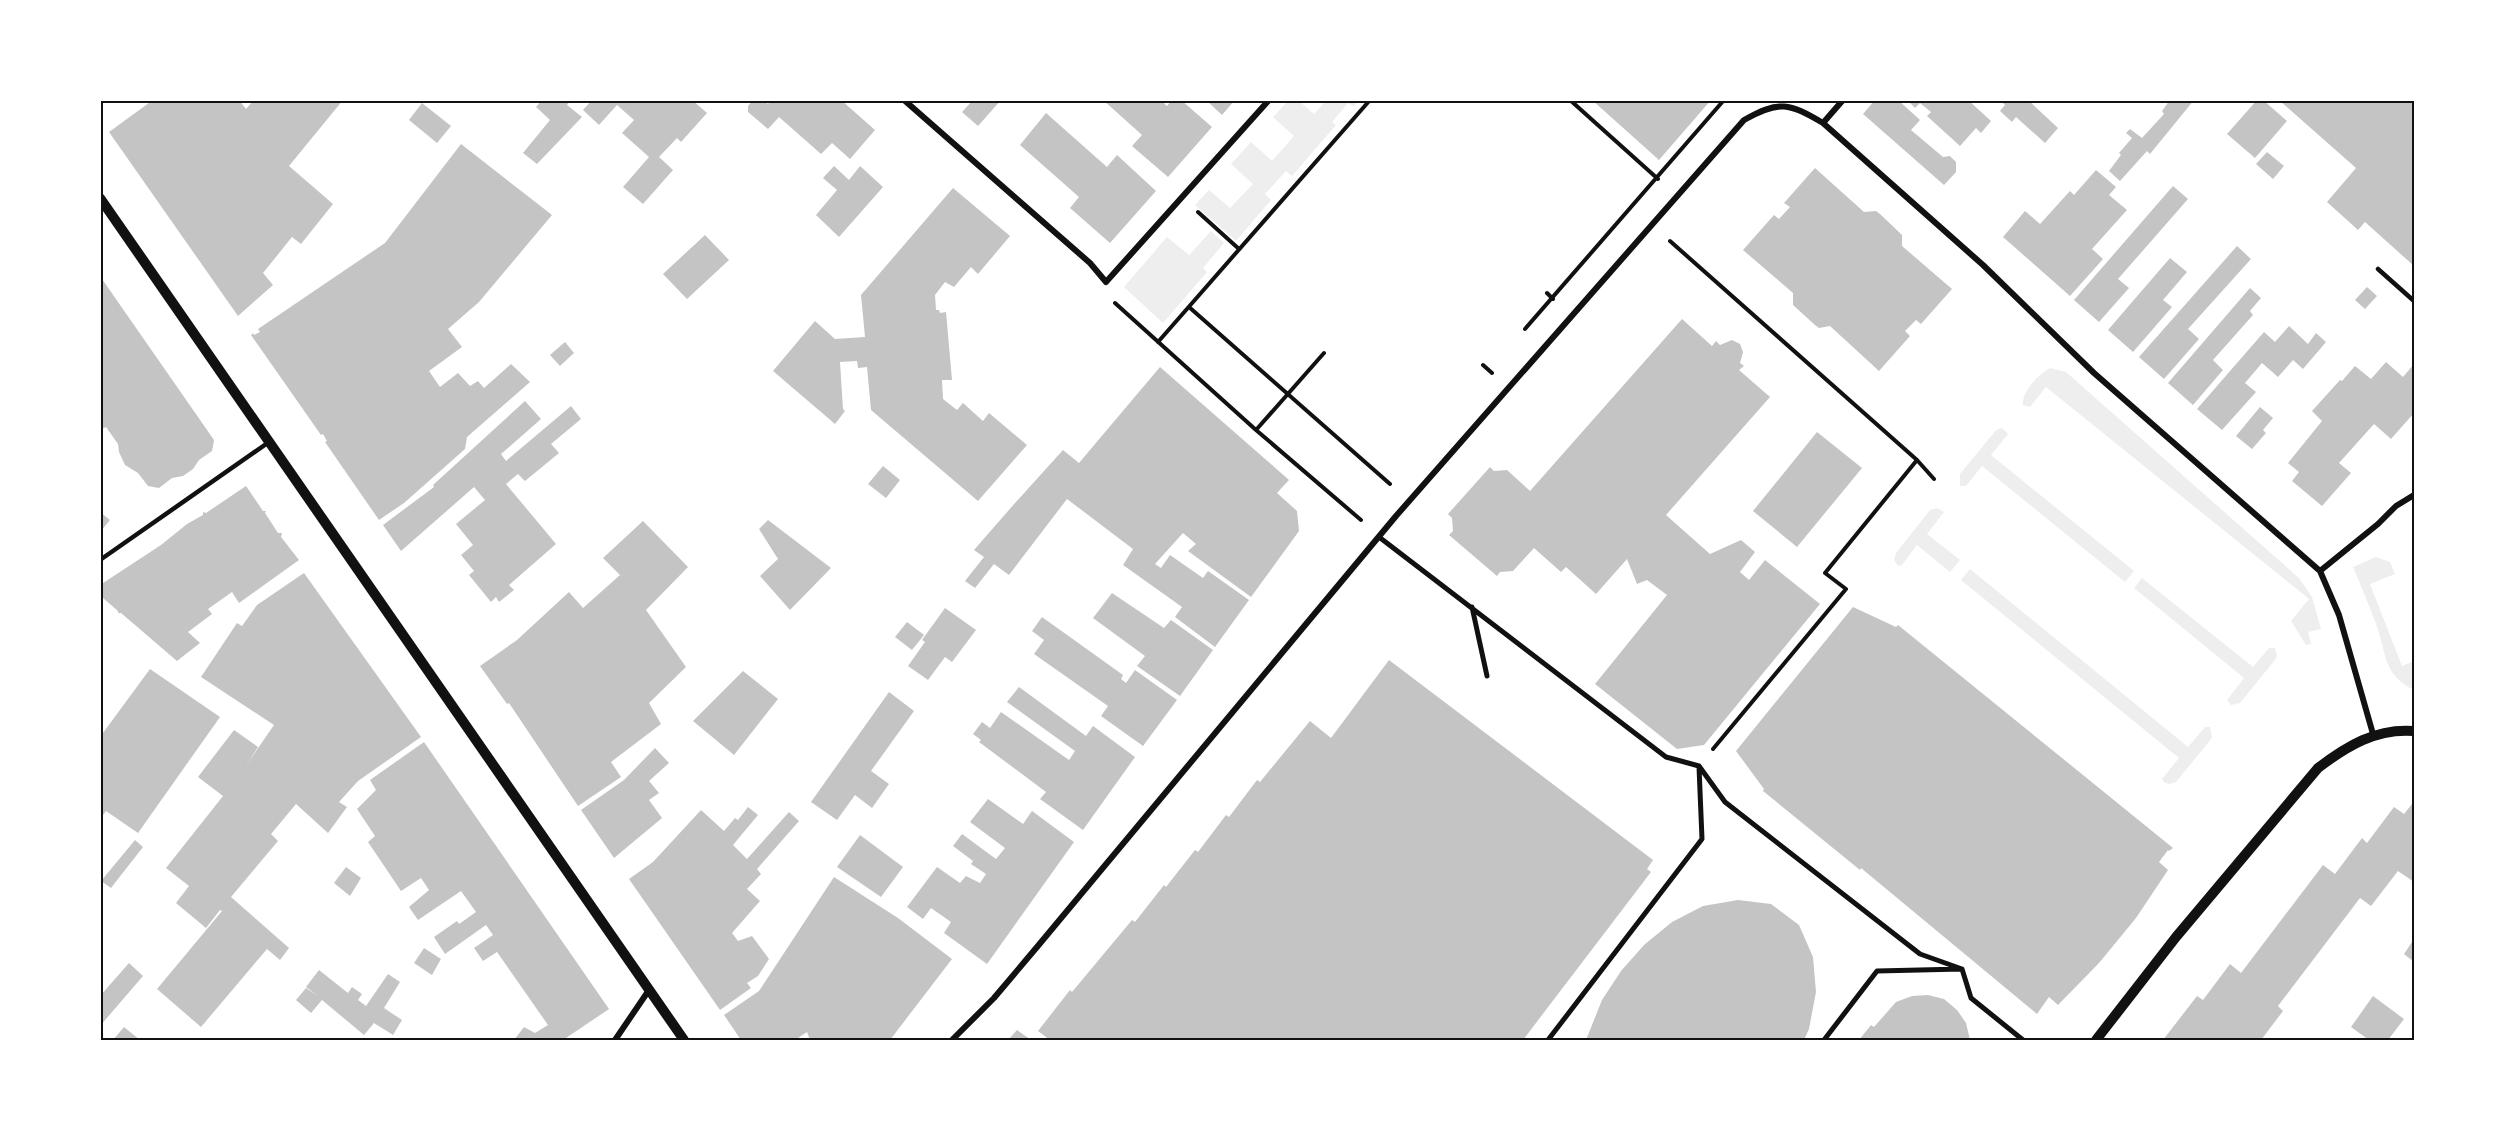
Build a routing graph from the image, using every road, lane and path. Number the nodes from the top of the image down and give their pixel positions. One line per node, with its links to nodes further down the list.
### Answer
1 (904, 100): 15 (street)
2 (1269, 100): 11 (street)
3 (1370, 100): 13 (path)
4 (1570, 100): 8 (path)
5 (1724, 100): 8 (path)
6 (1843, 100): 7 (street)
7 (1823, 123): 9 (street); 34 (street)
8 (1657, 177): 9 (path); 18 (path)
9 (1677, 195): 12 (street)
10 (100, 198): 25 (street)
11 (1181, 198): 13 (path); 15 (street)
12 (1651, 224): 26 (path); 32 (street)
13 (1239, 249): 17 (path)
14 (2378, 269): 16 (lane)
15 (1106, 282): 19 (path)
16 (2415, 301)
17 (1189, 307): 19 (path); 23 (path)
18 (1524, 330)
19 (1158, 342): 24 (path)
20 (1324, 353): 23 (path)
21 (1496, 362): 22 (path)
22 (1481, 379)
23 (1288, 394): 24 (path); 28 (path)
24 (1256, 430): 31 (path)
25 (269, 442): 33 (lane); 41 (street)
26 (1917, 460): 27 (path); 39 (path)
27 (1934, 479)
28 (1383, 492)
29 (2415, 495): 34 (street)
30 (1367, 509): 31 (path)
31 (1359, 518): 32 (path)
32 (1379, 537): 35 (street); 44 (street)
33 (100, 560)
34 (2320, 571): 38 (street)
35 (1472, 607): 36 (street); 39 (street)
36 (1486, 676)
37 (2415, 731): 38 (street)
38 (2373, 735): 48 (street)
39 (1699, 766): 40 (street); 45 (street)
40 (1962, 969): 46 (street); 47 (street)
41 (649, 990): 42 (street); 43 (street)
42 (615, 1041)
43 (684, 1041)
44 (952, 1041)
45 (1548, 1041)
46 (1824, 1041)
47 (2023, 1041)
48 (2096, 1041)

